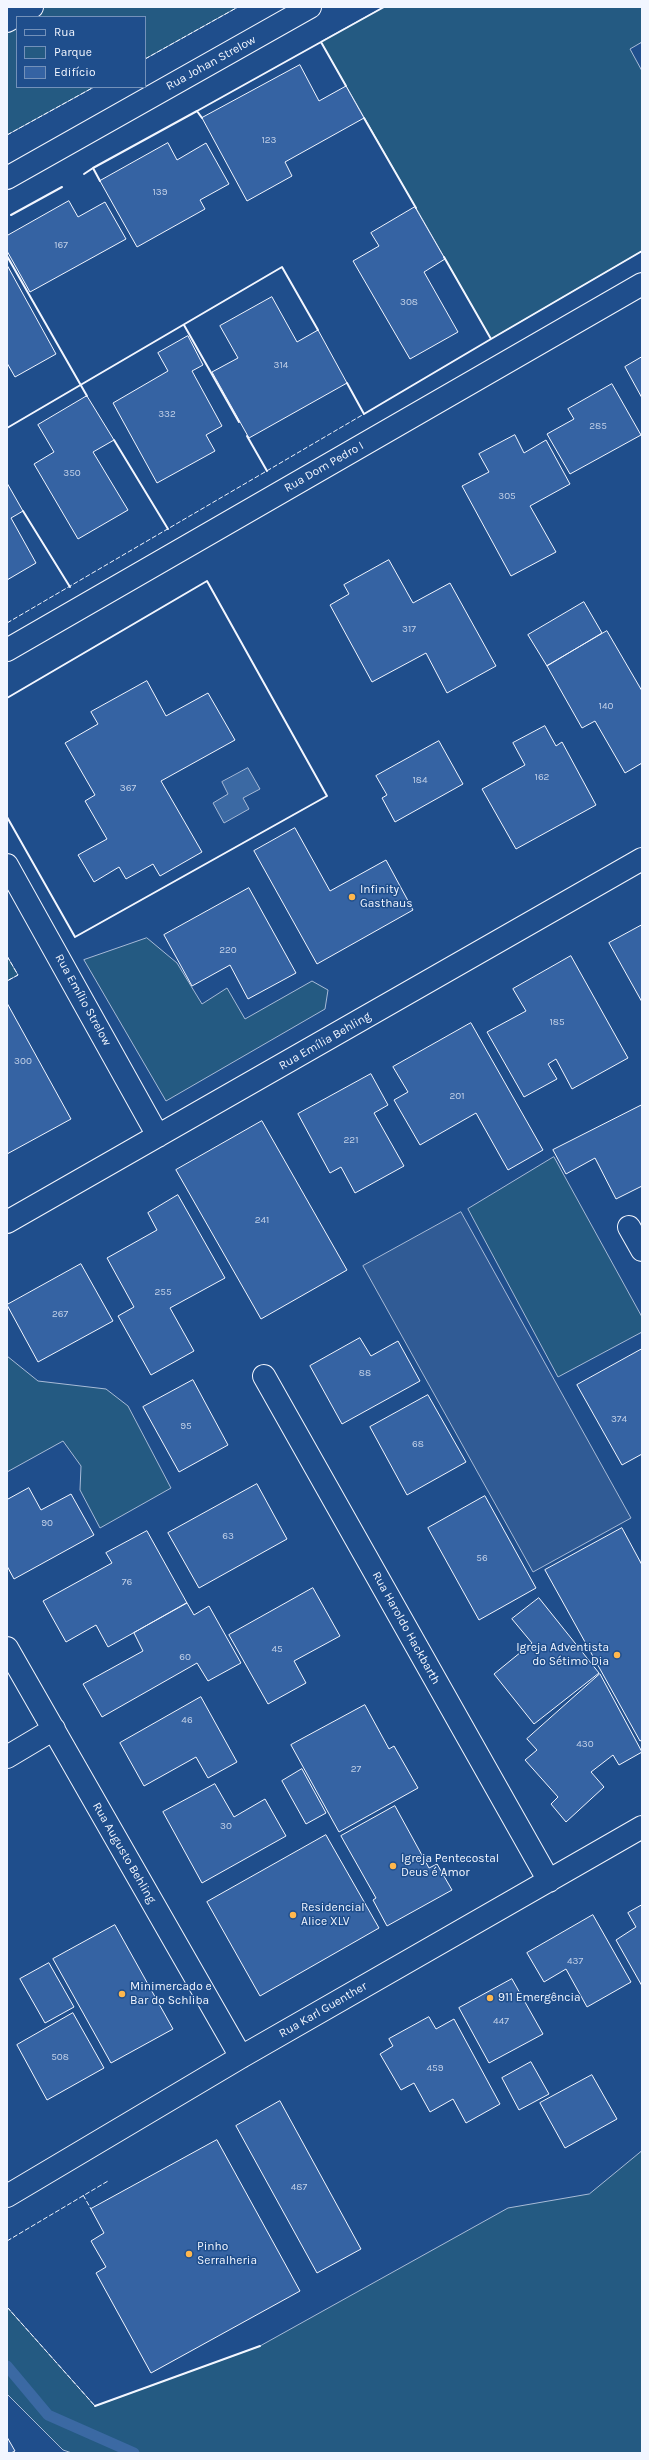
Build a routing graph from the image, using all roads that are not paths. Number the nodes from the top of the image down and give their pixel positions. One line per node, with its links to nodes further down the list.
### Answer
1 (32, 7): 3 (street)
2 (310, 7): 4 (street, Rua Johan Strelow)
3 (7, 21)
4 (7, 178)
5 (642, 284): 6 (street, Rua Dom Pedro I)
6 (7, 650)
7 (642, 859): 9 (street, Rua Emília Behling)
8 (7, 865): 9 (street, Rua Emílio Strelow)
9 (158, 1136): 10 (street, Rua Emília Behling)
10 (7, 1222)
11 (629, 1227): 12 (street)
12 (642, 1250)
13 (264, 1376): 18 (street, Rua Haroldo Hackbarth)
14 (7, 1648): 15 (street, Rua Augusto Behling)
15 (54, 1730): 16 (street); 19 (street, Rua Augusto Behling)
16 (7, 1757)
17 (642, 1827): 18 (street, Rua Karl Guenther)
18 (549, 1881): 19 (street, Rua Karl Guenther)
19 (241, 2057): 20 (street, Rua Karl Guenther)
20 (7, 2196)

